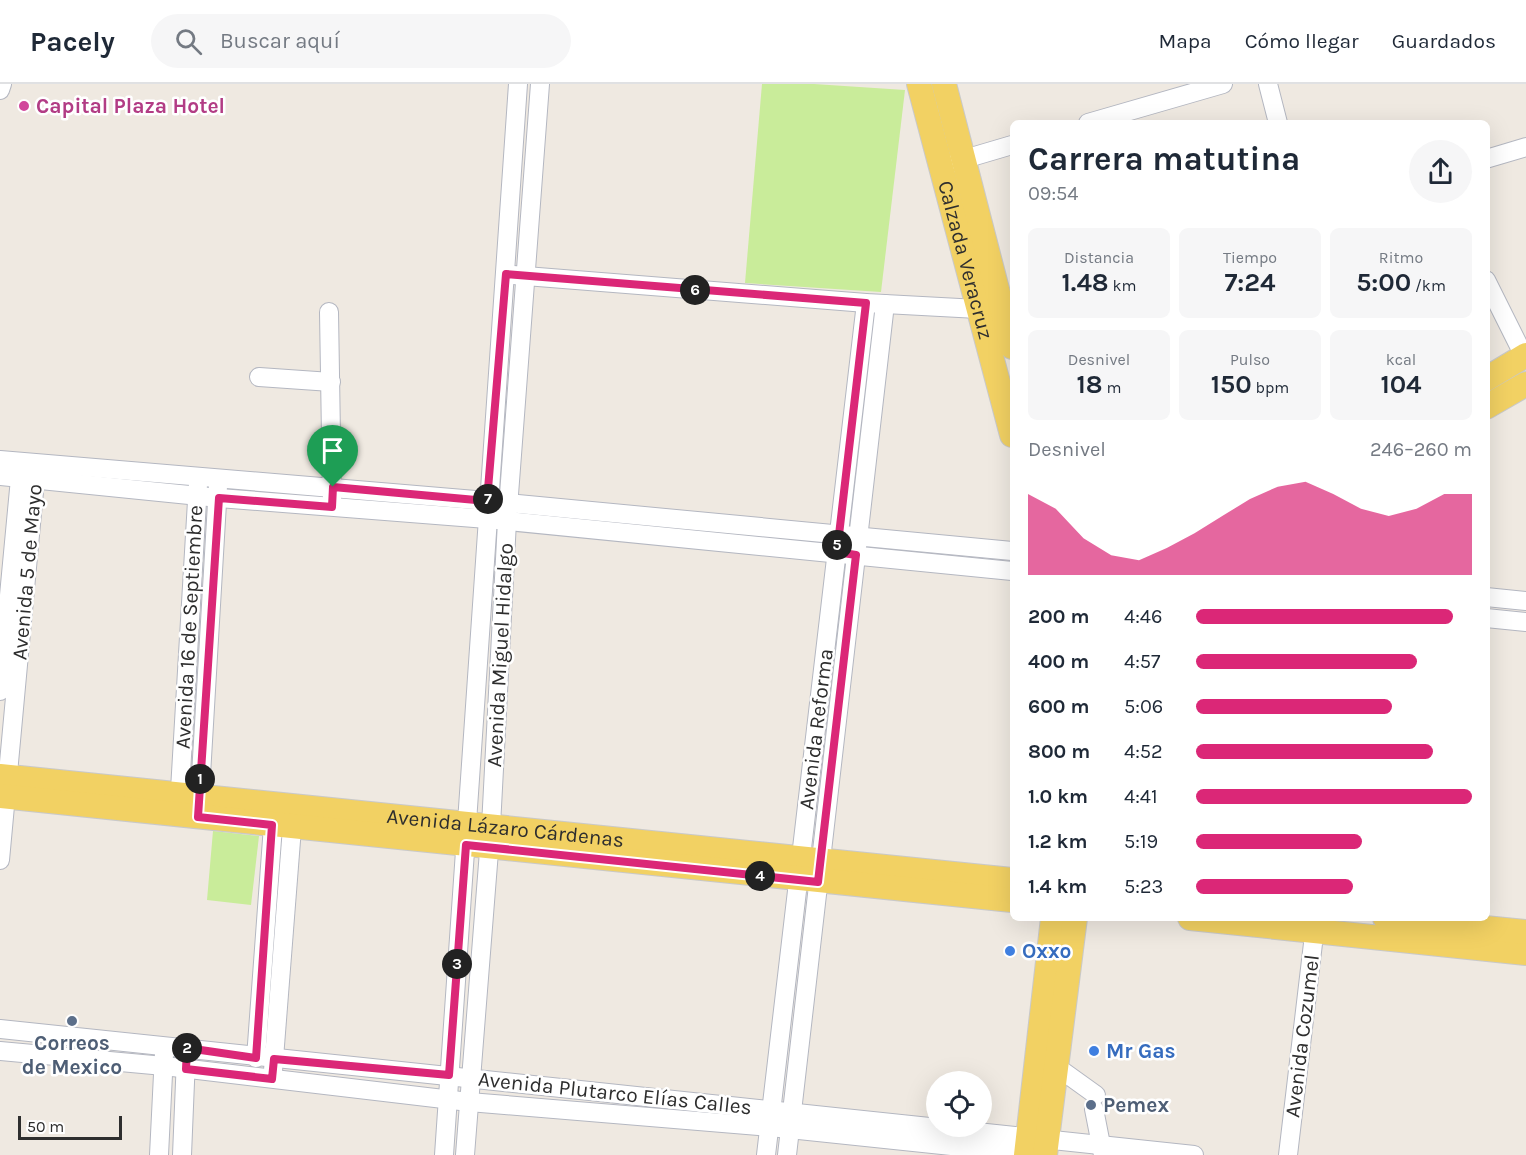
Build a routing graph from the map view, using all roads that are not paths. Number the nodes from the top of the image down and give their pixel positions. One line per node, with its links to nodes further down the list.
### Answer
1 (2, 84): 8 (street)
2 (518, 84): 16 (street, Avenida Miguel Hidalgo)
3 (540, 84): 17 (street, Avenida Miguel Hidalgo)
4 (919, 84): 15 (main road, Calzada Veracruz)
5 (944, 84): 14 (main road, Calzada Veracruz)
6 (1223, 84): 9 (street)
7 (1268, 84): 10 (street)
8 (0, 90)
9 (1098, 120)
10 (1277, 120)
11 (1010, 146): 14 (street)
12 (1526, 147): 13 (street)
13 (1490, 158)
14 (964, 159): 15 (street); 21 (main road, Calzada Veracruz)
15 (940, 166): 21 (main road, Calzada Veracruz)
16 (506, 274): 17 (street); 39 (street, Avenida Miguel Hidalgo)
17 (525, 277): 19 (street); 40 (street, Avenida Miguel Hidalgo)
18 (1490, 288): 24 (street)
19 (866, 303): 20 (street); 42 (street, Avenida Reforma)
20 (885, 304): 21 (street); 41 (street, Avenida Reforma)
21 (997, 305): 23 (main road, Calzada Veracruz); 30 (main road, Calzada Veracruz)
22 (329, 312): 27 (street)
23 (1010, 341)
24 (1525, 356): 26 (main road)
25 (259, 377): 27 (street)
26 (1490, 377)
27 (331, 382): 35 (street)
28 (1526, 384): 29 (main road)
29 (1490, 405)
30 (1010, 418)
31 (0, 460): 32 (street)
32 (28, 472): 33 (street); 34 (street); 36 (street); 50 (street, Avenida 5 de Mayo); 51 (street, Avenida 5 de Mayo)
33 (0, 476)
34 (209, 477): 35 (street); 36 (street, Avenida 16 de Septiembre); 37 (street, Avenida 16 de Septiembre)
35 (333, 487): 38 (street); 39 (street)
36 (196, 496): 37 (street); 52 (street, Avenida 16 de Septiembre)
37 (219, 498): 38 (street); 52 (street, Avenida 16 de Septiembre)
38 (332, 507): 39 (street)
39 (487, 510): 40 (street); 54 (street, Avenida Miguel Hidalgo)
40 (508, 512): 42 (street); 54 (street, Avenida Miguel Hidalgo)
41 (858, 536): 42 (street); 43 (street); 44 (street, Avenida Reforma)
42 (838, 544): 44 (street); 56 (street, Avenida Reforma)
43 (1010, 551)
44 (856, 555): 45 (street); 56 (street, Avenida Reforma)
45 (1010, 571)
46 (1490, 597): 47 (street)
47 (1526, 601)
48 (1490, 618): 49 (street)
49 (1526, 621)
50 (0, 691)
51 (4, 786): 52 (main road, Avenida Lázaro Cárdenas); 55 (street, Avenida 5 de Mayo)
52 (189, 806): 53 (main road, Avenida Lázaro Cárdenas)
53 (283, 815): 54 (main road, Avenida Lázaro Cárdenas); 70 (street)
54 (478, 836): 56 (main road, Avenida Lázaro Cárdenas); 74 (street, Avenida Miguel Hidalgo); 76 (street, Avenida Miguel Hidalgo)
55 (0, 860)
56 (810, 870): 57 (main road, Avenida Lázaro Cárdenas); 58 (main road, Avenida Lázaro Cárdenas); 79 (street, Avenida Reforma); 80 (street, Avenida Reforma)
57 (1010, 880)
58 (1010, 900)
59 (1053, 921): 83 (main road)
60 (1075, 921): 72 (main road)
61 (1244, 921): 63 (main road)
62 (1414, 921): 64 (main road)
63 (1315, 925): 65 (main road); 92 (street, Avenida Cozumel)
64 (1526, 932)
65 (1526, 953)
66 (0, 1029): 67 (street, Avenida Plutarco Elías Calles)
67 (164, 1046): 68 (street, Avenida Plutarco Elías Calles); 71 (street)
68 (187, 1048): 70 (street, Avenida Plutarco Elías Calles); 73 (street)
69 (0, 1050): 71 (street, Avenida Plutarco Elías Calles)
70 (265, 1058): 74 (street, Avenida Plutarco Elías Calles); 75 (street)
71 (164, 1066): 73 (street, Avenida Plutarco Elías Calles); 85 (street)
72 (1057, 1067): 83 (main road); 84 (street)
73 (186, 1069): 75 (street, Avenida Plutarco Elías Calles); 86 (street)
74 (449, 1075): 76 (street, Avenida Plutarco Elías Calles); 77 (street, Avenida Miguel Hidalgo)
75 (272, 1079): 77 (street, Avenida Plutarco Elías Calles)
76 (471, 1079): 78 (street, Avenida Miguel Hidalgo); 79 (street, Avenida Plutarco Elías Calles)
77 (448, 1099): 78 (street, Avenida Plutarco Elías Calles); 87 (street, Avenida Miguel Hidalgo)
78 (469, 1102): 81 (street, Avenida Plutarco Elías Calles); 88 (street, Avenida Miguel Hidalgo)
79 (772, 1108): 80 (street, Avenida Plutarco Elías Calles); 81 (street, Avenida Reforma)
80 (792, 1110): 82 (street, Avenida Reforma); 83 (street, Avenida Plutarco Elías Calles)
81 (770, 1127): 82 (street, Avenida Plutarco Elías Calles); 89 (street, Avenida Reforma)
82 (790, 1130): 83 (street, Avenida Plutarco Elías Calles); 90 (street, Avenida Reforma)
83 (1035, 1149): 84 (street, Avenida Plutarco Elías Calles)
84 (1102, 1150): 91 (street, Avenida Plutarco Elías Calles)
85 (159, 1155)
86 (182, 1155)
87 (444, 1155)
88 (465, 1155)
89 (766, 1155)
90 (787, 1155)
91 (1194, 1155)
92 (1288, 1155)

